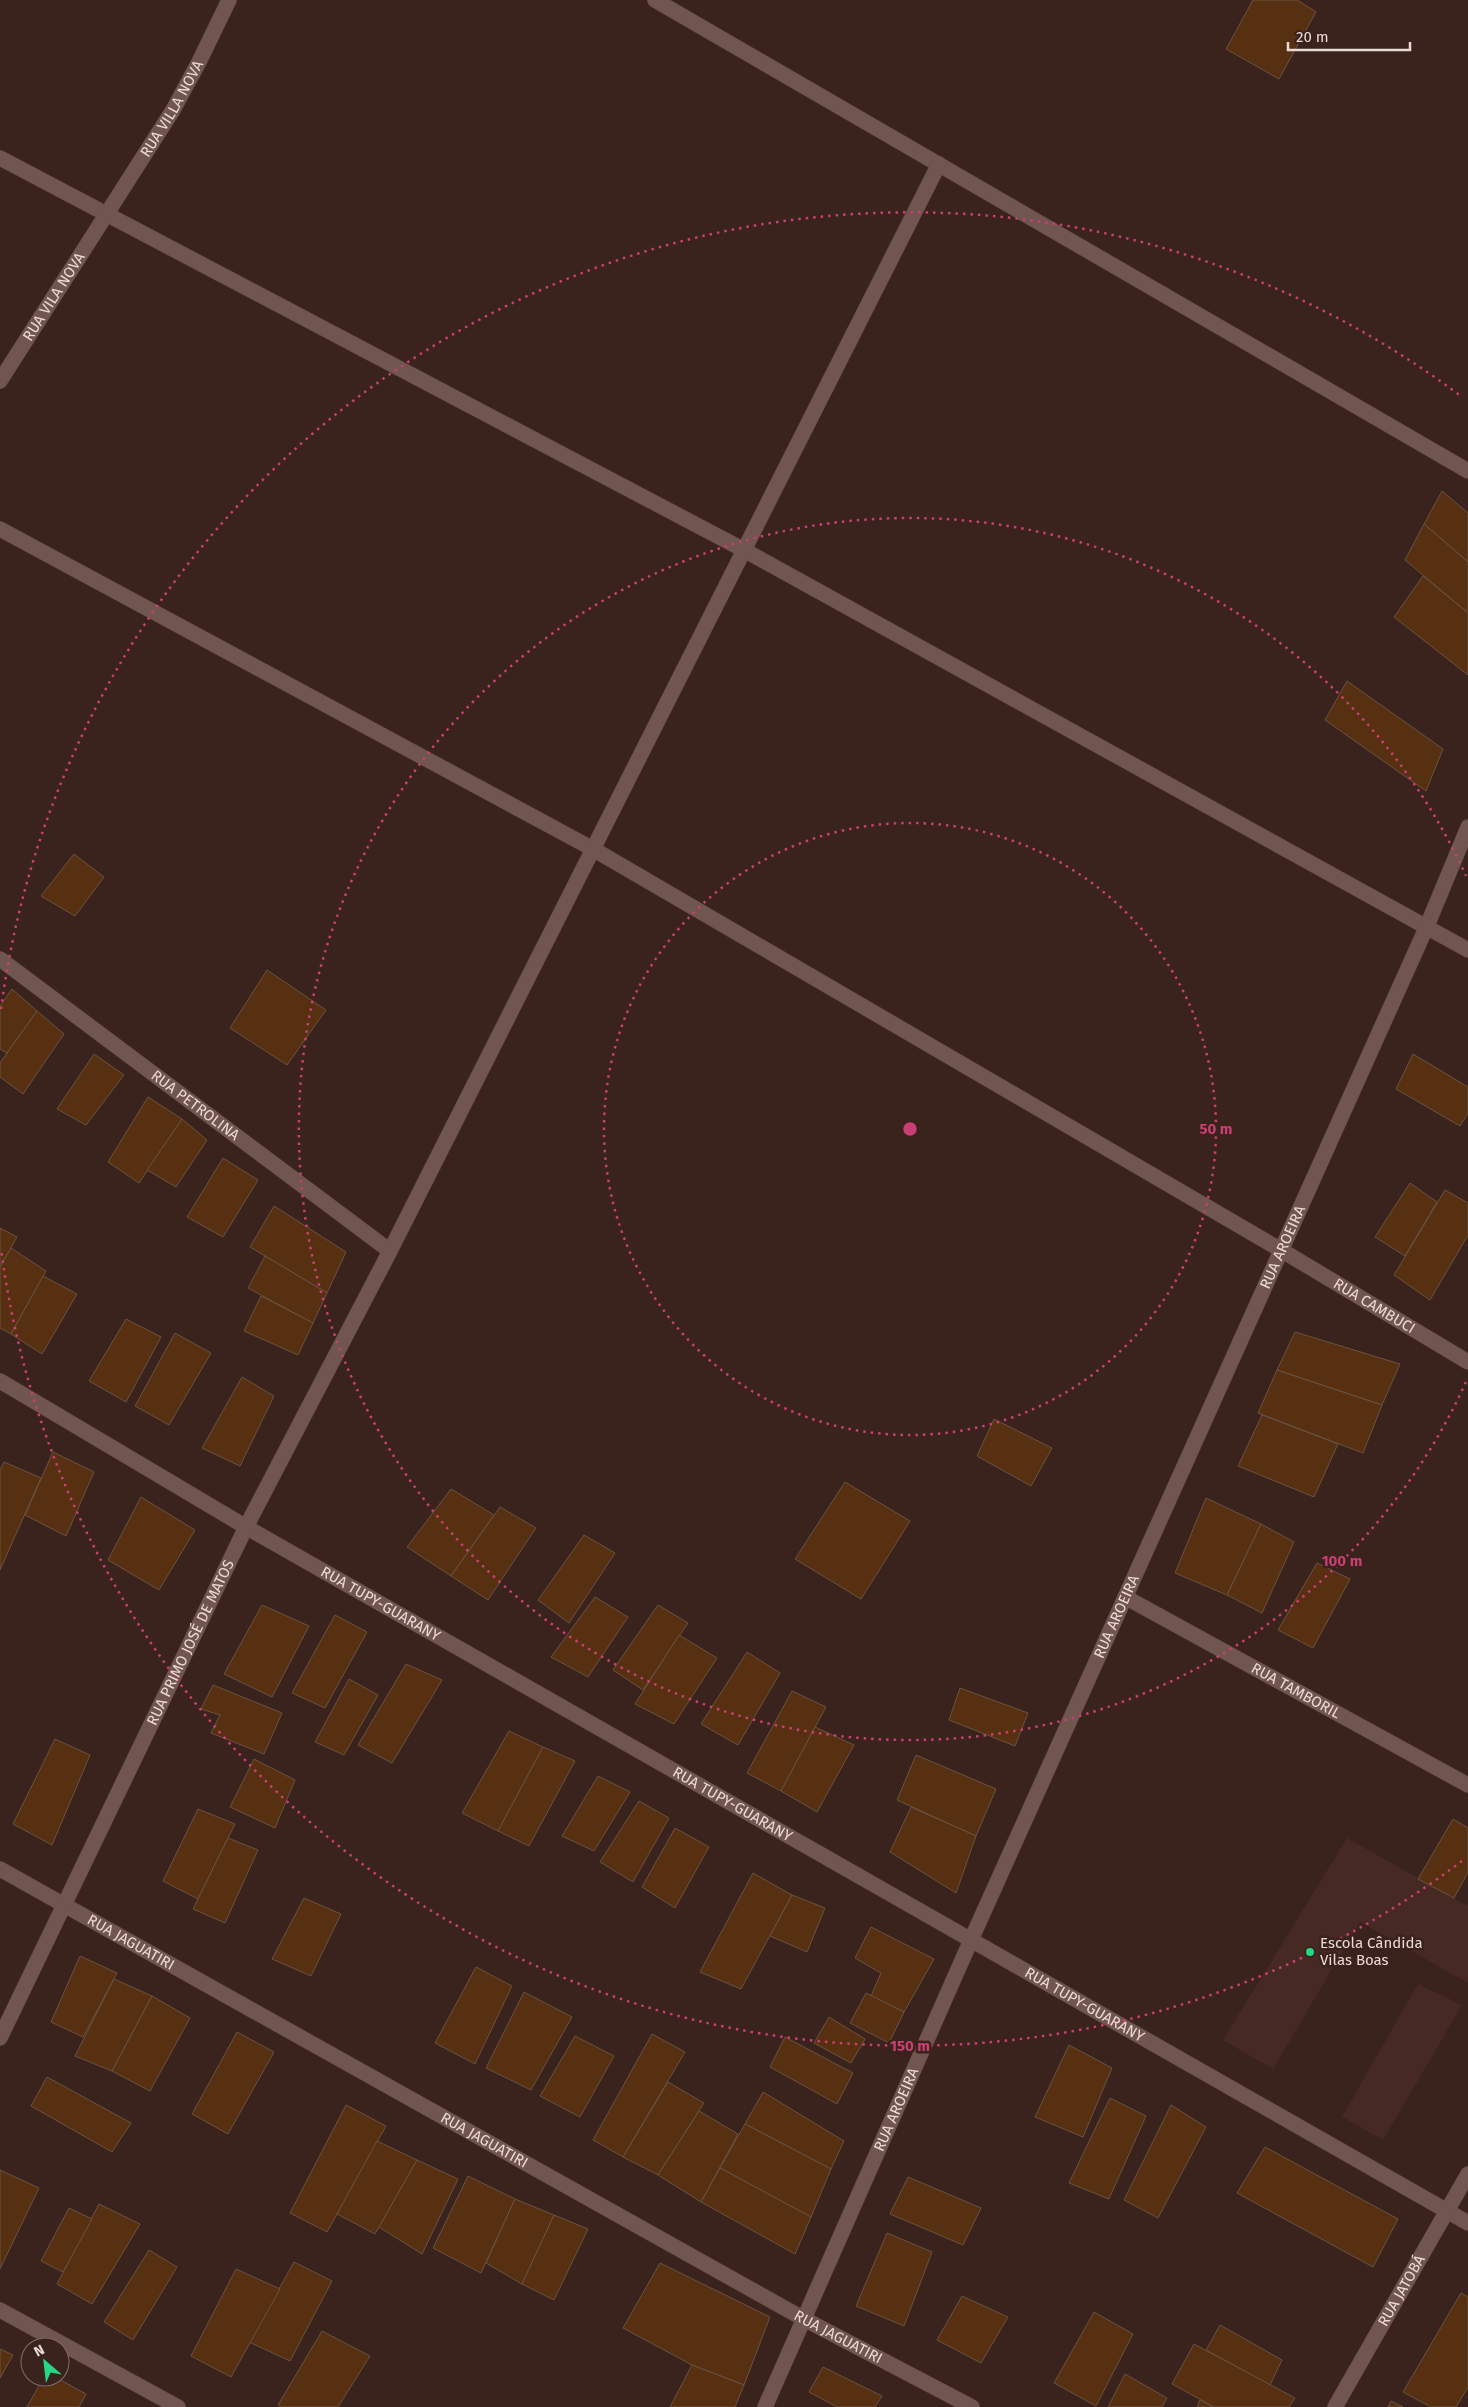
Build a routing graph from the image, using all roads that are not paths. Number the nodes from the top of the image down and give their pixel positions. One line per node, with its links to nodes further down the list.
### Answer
1 (229, 0): 5 (street, RUA VILLA NOVA)
2 (655, 0): 4 (street)
3 (0, 158): 5 (street)
4 (938, 164): 7 (street); 9 (street, RUA PRIMO JOSÉ DE MATOS)
5 (108, 213): 6 (street, RUA VILA NOVA); 9 (street)
6 (0, 381)
7 (1468, 471)
8 (0, 529): 11 (street, RUA CAMBUCI)
9 (744, 550): 11 (street, RUA PRIMO JOSÉ DE MATOS); 12 (street)
10 (1468, 827): 12 (street, RUA AROEIRA)
11 (593, 849): 15 (street, RUA CAMBUCI); 16 (street, RUA PRIMO JOSÉ DE MATOS)
12 (1427, 926): 13 (street); 15 (street, RUA AROEIRA)
13 (1468, 950)
14 (0, 960): 16 (street, RUA PETROLINA)
15 (1281, 1250): 17 (street, RUA CAMBUCI); 20 (street, RUA AROEIRA)
16 (390, 1251): 19 (street, RUA PRIMO JOSÉ DE MATOS)
17 (1468, 1362)
18 (0, 1380): 19 (street, RUA TUPY-GUARANY)
19 (246, 1527): 23 (street, RUA PRIMO JOSÉ DE MATOS); 24 (street, RUA TUPY-GUARANY)
20 (1125, 1596): 21 (street, RUA TAMBORIL); 24 (street, RUA AROEIRA)
21 (1468, 1785)
22 (0, 1869): 23 (street, RUA JAGUATIRI)
23 (64, 1906): 25 (street, RUA PRIMO JOSÉ DE MATOS); 30 (street, RUA JAGUATIRI)
24 (971, 1940): 27 (street, RUA TUPY-GUARANY); 30 (street, RUA AROEIRA)
25 (0, 2038)
26 (1468, 2174): 27 (street, RUA JATOBÁ)
27 (1447, 2210): 28 (street, RUA TUPY-GUARANY); 34 (street, RUA JATOBÁ)
28 (1468, 2223)
29 (0, 2310): 31 (street)
30 (804, 2319): 32 (street, RUA AROEIRA); 33 (street, RUA JAGUATIRI)
31 (178, 2407)
32 (764, 2407)
33 (972, 2407)
34 (1335, 2407)

